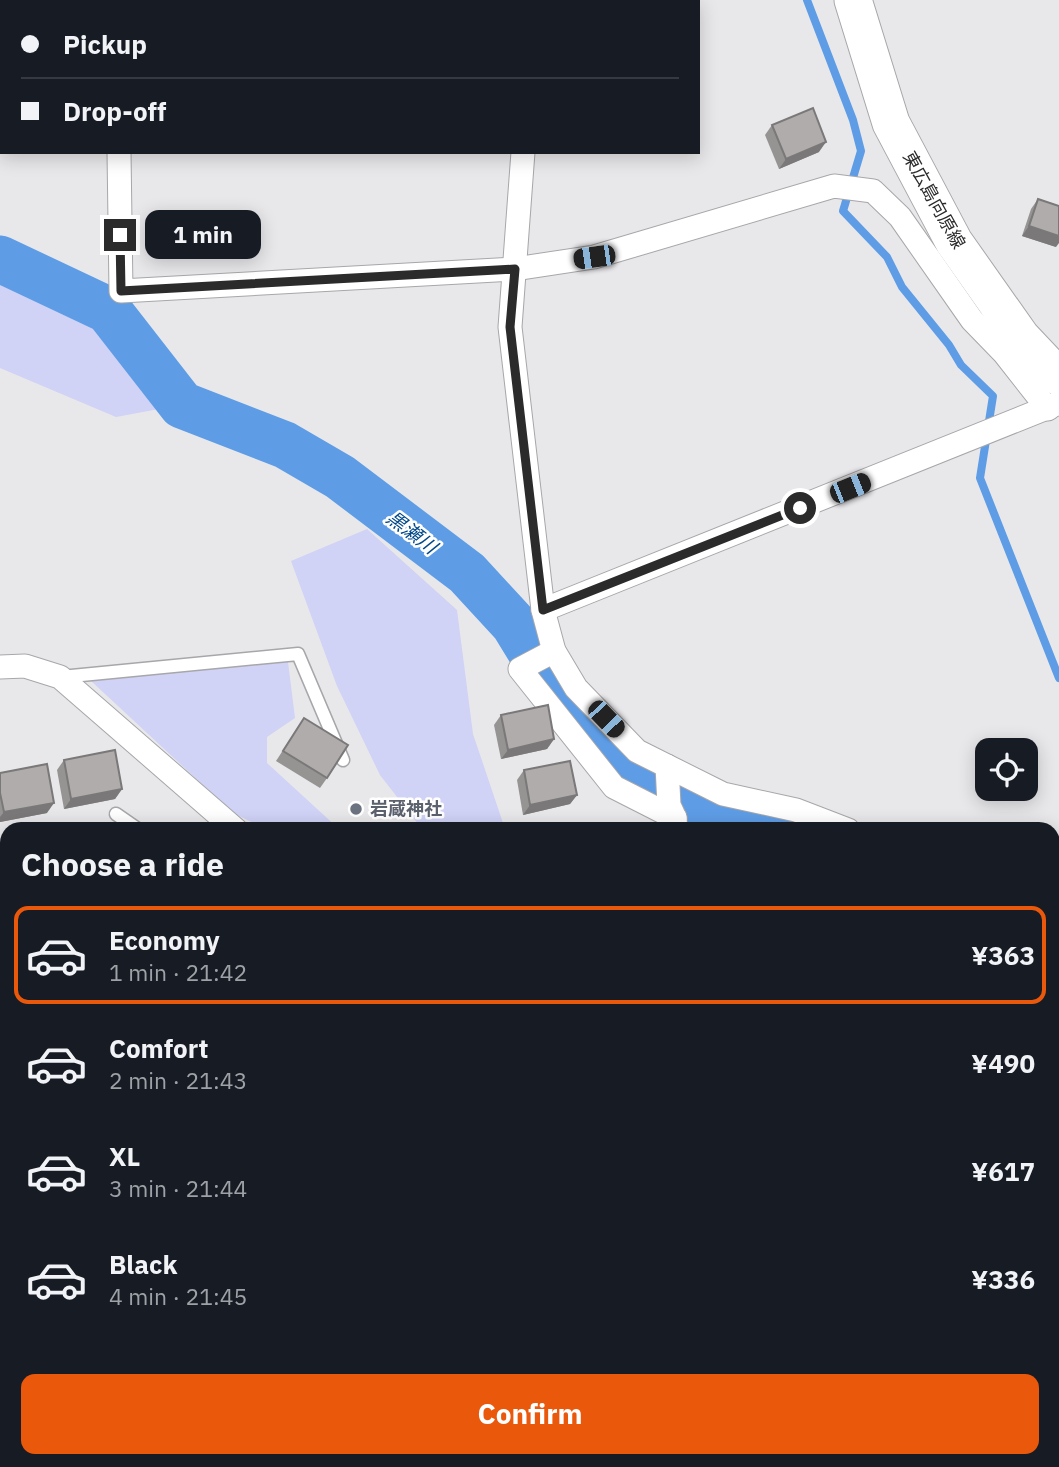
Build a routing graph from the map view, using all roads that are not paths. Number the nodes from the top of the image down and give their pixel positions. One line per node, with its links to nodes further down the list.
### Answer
1 (853, 0): 5 (main road, 東広島向原線)
2 (119, 154): 4 (street)
3 (523, 154): 4 (street)
4 (515, 269): 5 (street); 6 (street)
5 (1055, 396): 6 (street)
6 (543, 610): 7 (street)
7 (554, 651): 11 (street); 13 (street)
8 (0, 667): 9 (street)
9 (60, 677): 10 (lane); 15 (street)
10 (342, 760)
11 (667, 773): 13 (street); 16 (street)
12 (116, 814): 14 (lane)
13 (673, 817)
14 (128, 822)
15 (222, 822)
16 (827, 822)

